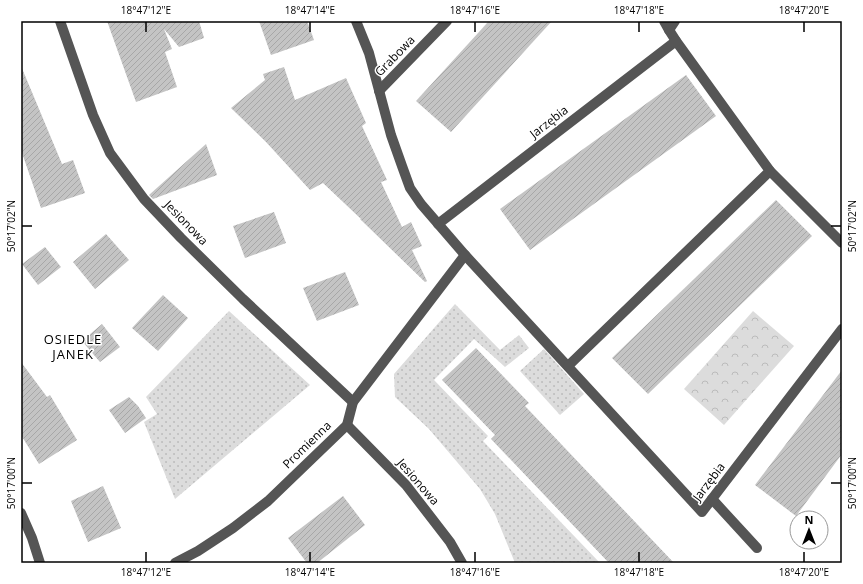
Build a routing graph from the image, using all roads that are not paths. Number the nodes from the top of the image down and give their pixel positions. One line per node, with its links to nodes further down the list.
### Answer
1 (60, 21): 14 (street, Jesionowa)
2 (356, 21): 7 (street, Jarzębia)
3 (447, 21): 7 (street, Grabowa)
4 (676, 21): 5 (street)
5 (667, 25): 6 (street)
6 (676, 41): 8 (street); 9 (street, Jarzębia)
7 (379, 91): 9 (street, Jarzębia)
8 (770, 171): 10 (street); 13 (street)
9 (438, 224): 11 (street, Jarzębia)
10 (842, 243)
11 (465, 255): 13 (street, Jarzębia); 14 (street, Promienna)
12 (842, 329): 16 (street, Jarzębia)
13 (568, 366): 16 (street, Jarzębia)
14 (353, 402): 15 (street, Promienna)
15 (347, 425): 20 (street, Promienna); 21 (street, Jesionowa)
16 (712, 499): 18 (street)
17 (21, 513): 19 (street)
18 (757, 548)
19 (40, 563)
20 (175, 563)
21 (462, 563)

